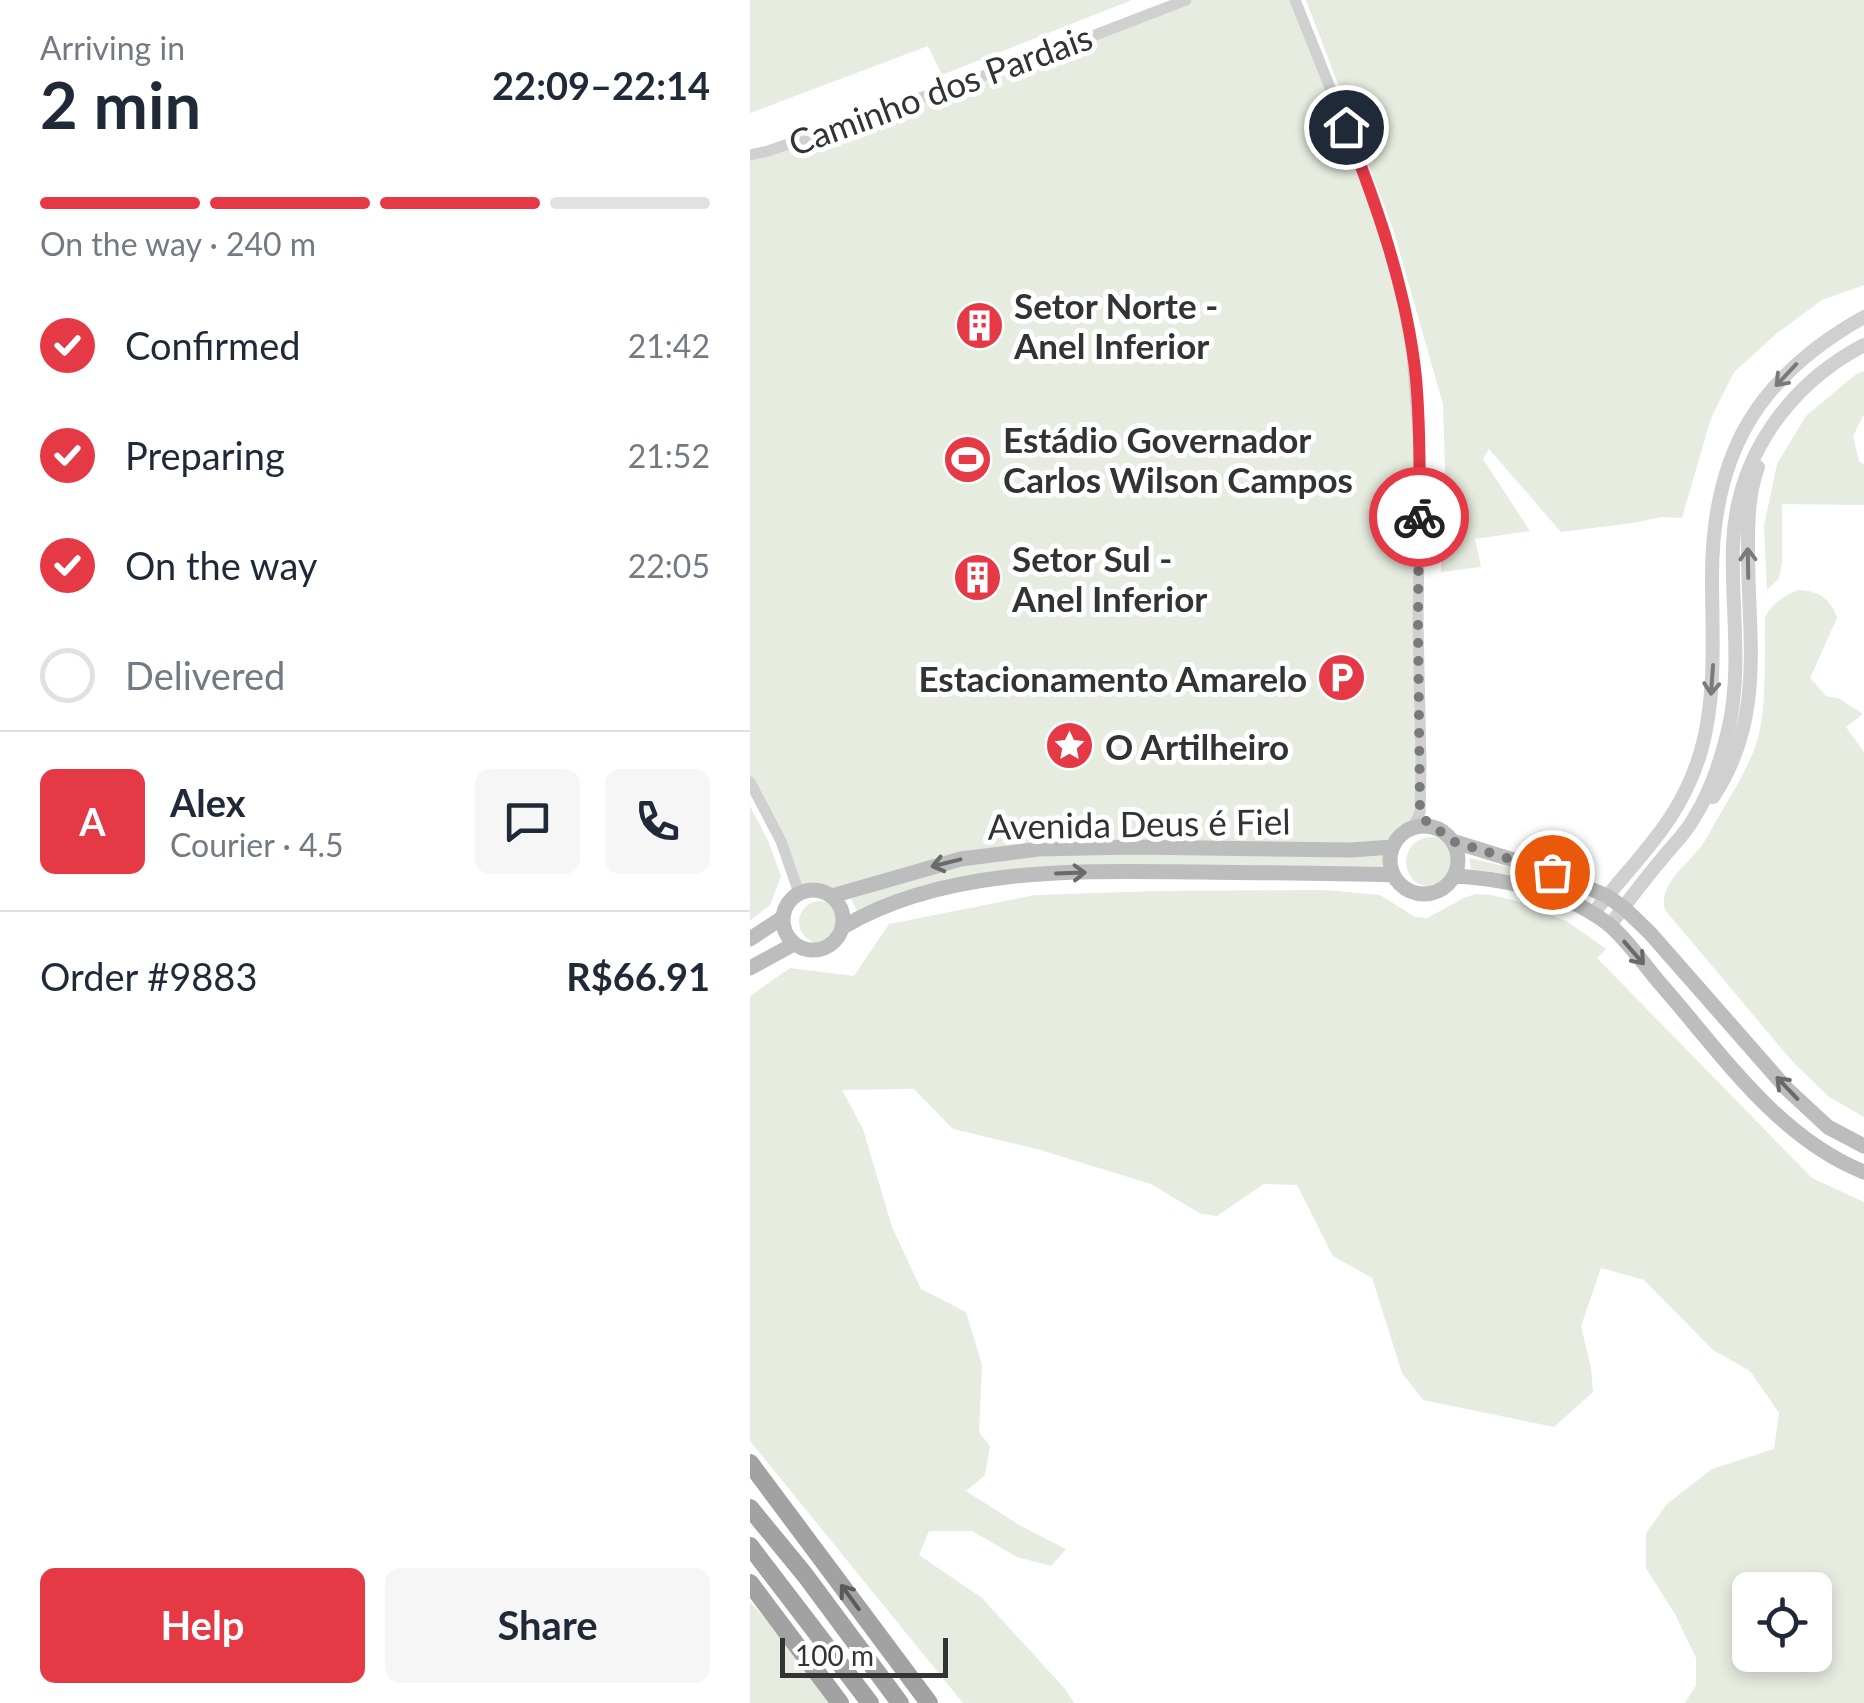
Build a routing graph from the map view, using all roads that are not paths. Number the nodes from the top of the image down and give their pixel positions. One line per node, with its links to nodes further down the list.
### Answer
1 (1186, 0): 3 (street, Caminho dos Pardais)
2 (1295, 0): 7 (street)
3 (750, 155)
4 (1864, 317): 14 (street, one-way to 14)
5 (1864, 346): 15 (street, one-way to 5)
6 (750, 782): 12 (street)
7 (1420, 823): 8 (main road); 9 (main road)
8 (1452, 841): 11 (main road); 14 (main road)
9 (1392, 847): 10 (main road); 13 (main road, Avenida Deus é Fiel, one-way to 13)
10 (1392, 875): 11 (main road); 19 (main road, Avenida Deus é Fiel, one-way to 10)
11 (1455, 876): 16 (main road)
12 (799, 892): 13 (main road); 17 (main road)
13 (832, 896): 19 (main road)
14 (1606, 896): 15 (main road); 16 (street)
15 (1624, 908): 18 (street); 23 (main road, one-way to 15)
16 (1592, 914): 18 (main road)
17 (782, 918): 20 (main road); 21 (main road)
18 (1610, 926): 24 (main road, one-way to 24)
19 (843, 927): 21 (main road)
20 (750, 939)
21 (794, 944): 22 (main road)
22 (750, 968)
23 (1864, 1146)
24 (1864, 1172)
25 (750, 1462): 32 (highway, one-way to 25)
26 (750, 1508): 31 (highway)
27 (750, 1546): 30 (highway)
28 (750, 1583): 29 (highway)
29 (840, 1703)
30 (870, 1703)
31 (900, 1703)
32 (929, 1703)

